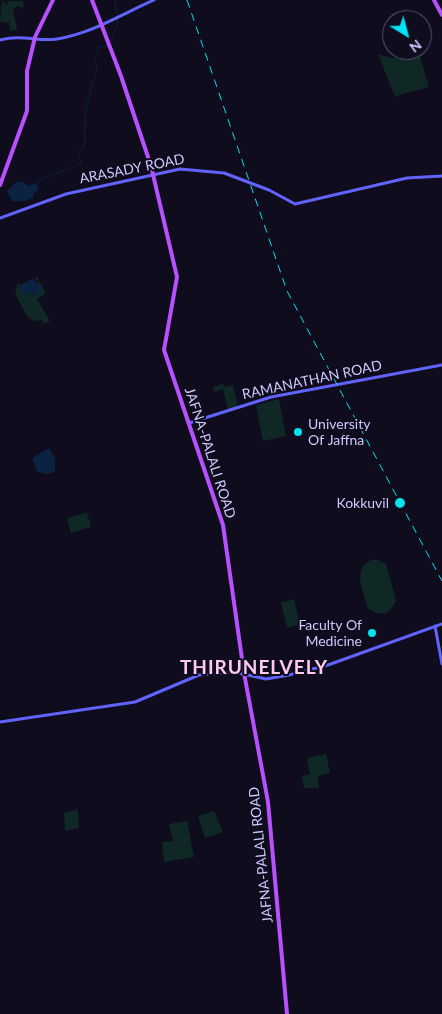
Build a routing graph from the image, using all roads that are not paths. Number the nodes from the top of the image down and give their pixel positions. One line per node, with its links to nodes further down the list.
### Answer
1 (53, 0): 7 (main road)
2 (92, 0): 6 (main road, JAFNA-PALALI ROAD)
3 (154, 0): 6 (main road)
4 (434, 0): 5 (main road)
5 (442, 15)
6 (101, 26): 7 (main road); 9 (main road, JAFNA-PALALI ROAD)
7 (35, 37): 8 (main road); 11 (main road)
8 (0, 40)
9 (153, 174): 10 (main road, ARASADY ROAD); 12 (main road, ARASADY ROAD); 14 (main road, JAFNA-PALALI ROAD)
10 (442, 176)
11 (0, 185)
12 (0, 218)
13 (442, 365): 14 (main road, RAMANATHAN ROAD)
14 (189, 423): 18 (main road, JAFNA-PALALI ROAD)
15 (442, 624): 16 (main road)
16 (435, 626): 17 (main road); 18 (main road)
17 (442, 664)
18 (244, 673): 19 (main road); 20 (main road, JAFNA-PALALI ROAD)
19 (0, 722)
20 (287, 1014)

